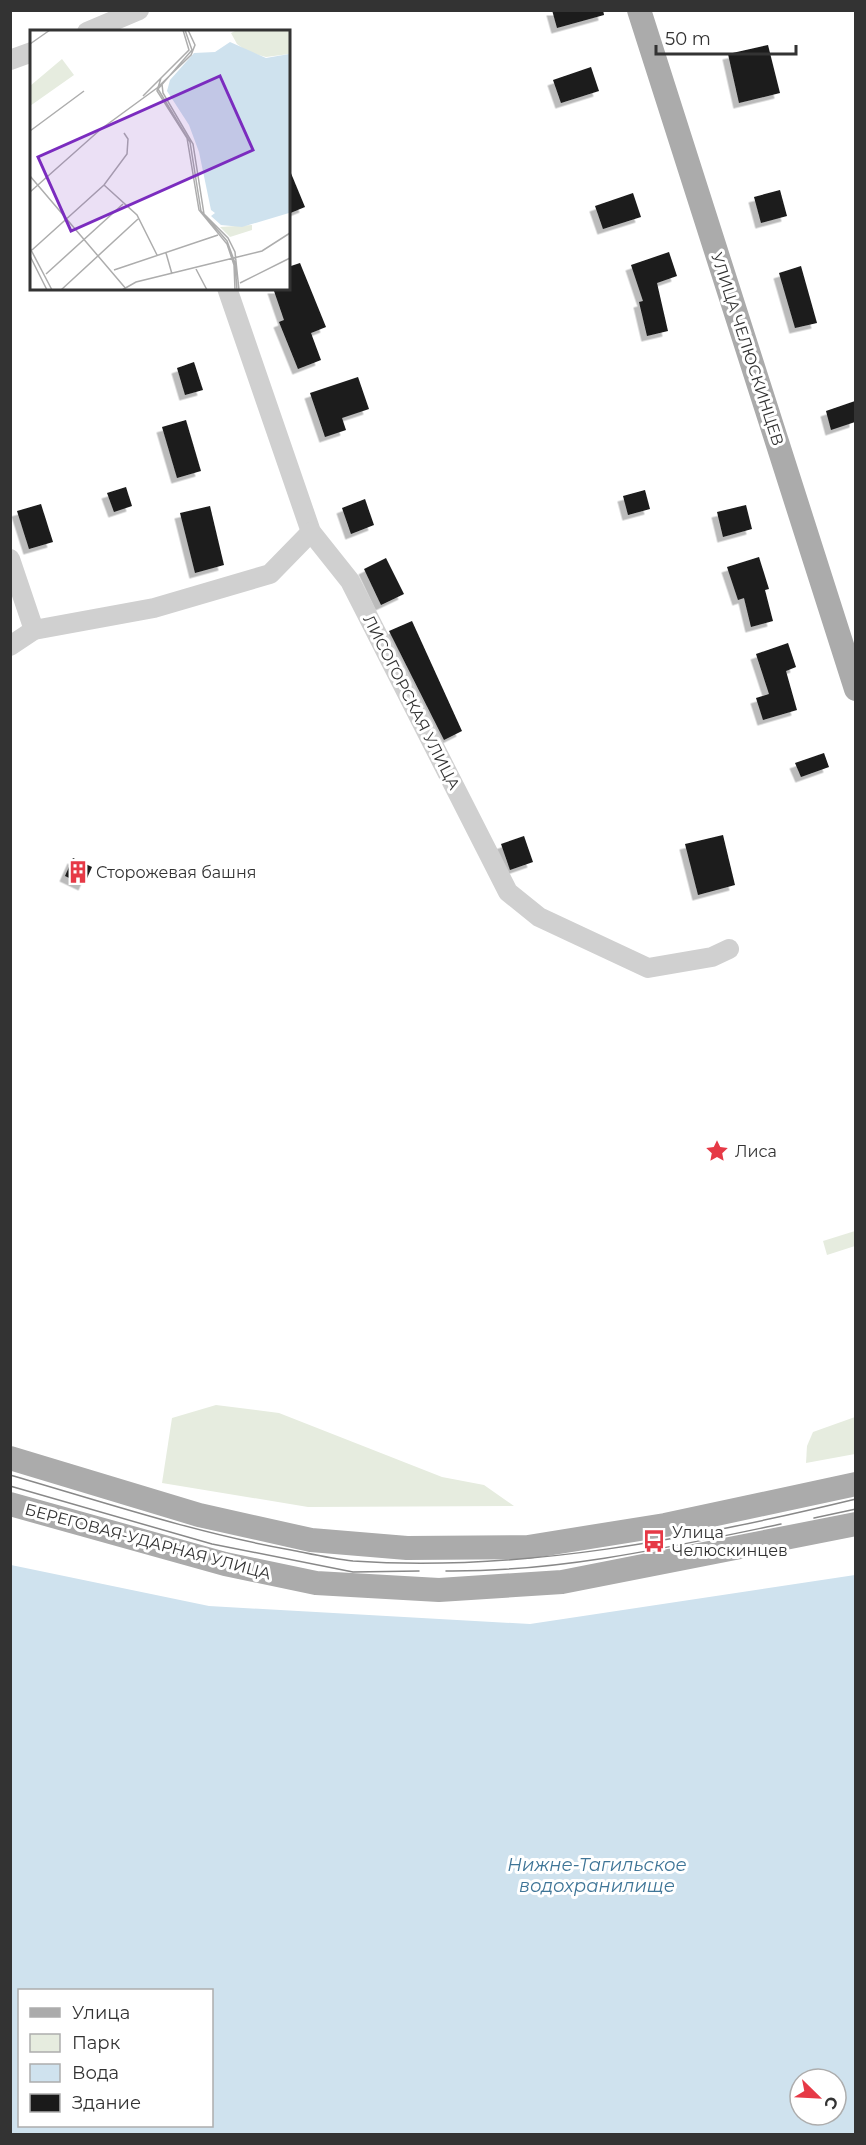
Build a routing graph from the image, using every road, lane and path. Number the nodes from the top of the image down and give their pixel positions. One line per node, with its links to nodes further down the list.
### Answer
1 (639, 10): 11 (main road, УЛИЦА ЧЕЛЮСКИНЦЕВ)
2 (136, 17): 3 (street)
3 (94, 30)
4 (30, 53): 5 (street)
5 (10, 60)
6 (228, 290): 7 (street, ЛИСОГОРСКАЯ УЛИЦА)
7 (311, 532): 9 (street); 12 (street, ЛИСОГОРСКАЯ УЛИЦА)
8 (10, 559): 9 (street)
9 (34, 630): 10 (street)
10 (10, 646)
11 (855, 689)
12 (729, 950)
13 (10, 1458): 14 (main road)
14 (855, 1484)
15 (10, 1504): 16 (main road, БЕРЕГОВАЯ-УДАРНАЯ УЛИЦА)
16 (855, 1524)

